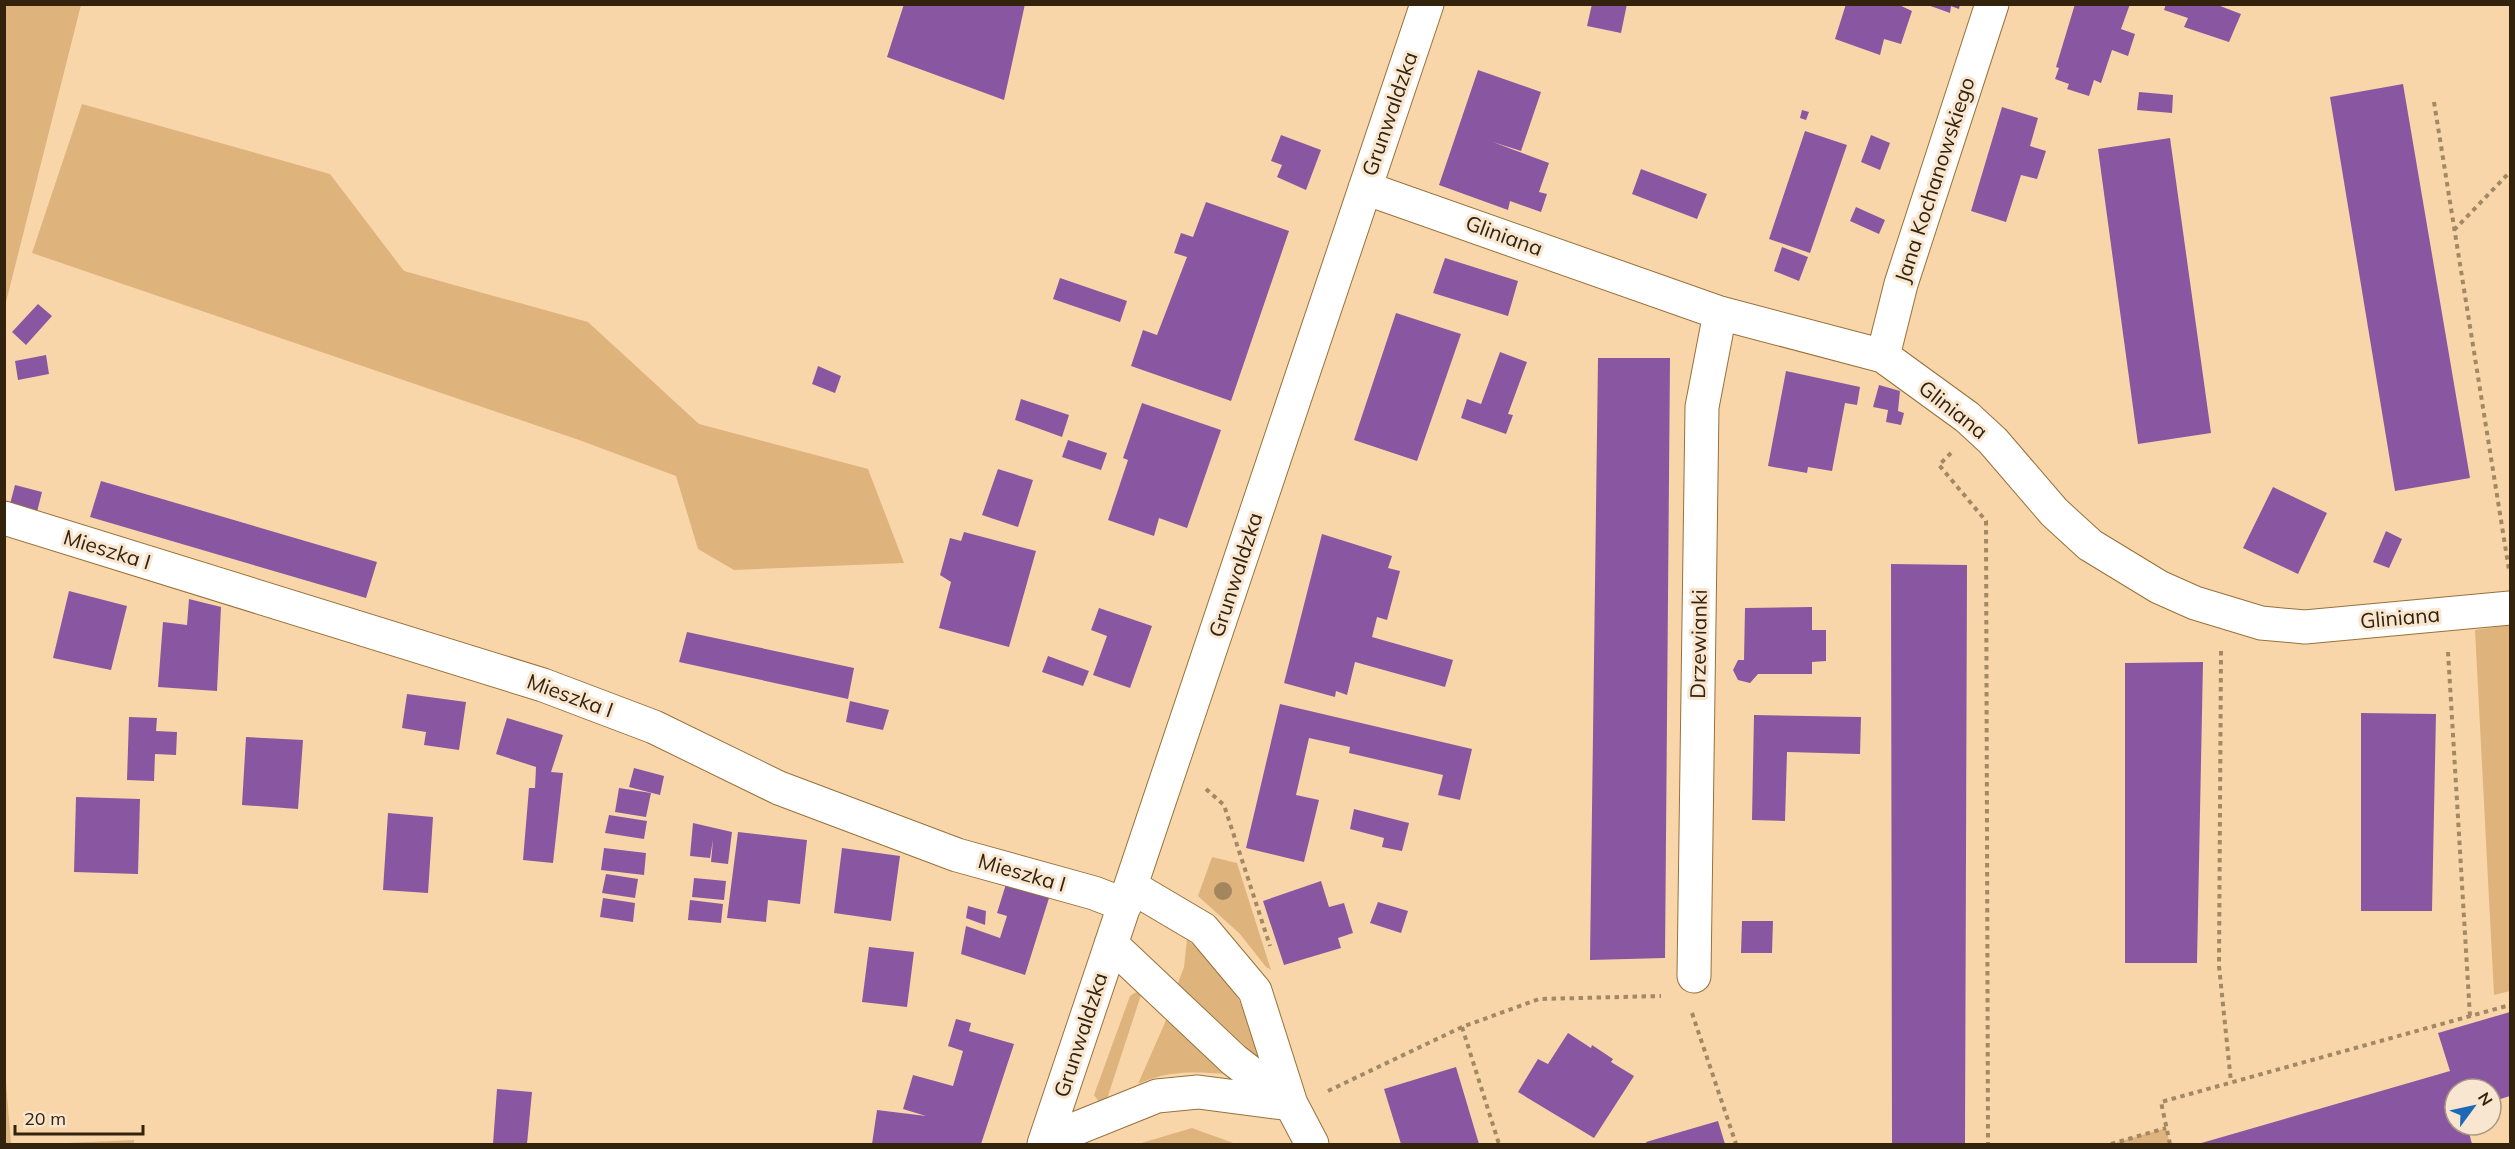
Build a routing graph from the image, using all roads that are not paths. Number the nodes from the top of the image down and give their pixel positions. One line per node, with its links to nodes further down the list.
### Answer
1 (1427, 4): 3 (street, Grunwaldzka)
2 (1992, 4): 5 (street, Jana Kochanowskiego)
3 (1365, 188): 4 (street, Gliniana); 8 (street, Grunwaldzka)
4 (1720, 313): 5 (street, Gliniana); 10 (street, Drzewianki)
5 (1883, 356): 7 (street, Gliniana)
6 (4, 519): 8 (street, Mieszka I)
7 (2511, 608)
8 (1128, 896): 9 (street, Grunwaldzka); 11 (street, Mieszka I)
9 (1111, 944): 11 (street); 12 (street, Grunwaldzka)
10 (1690, 986)
11 (1291, 1104): 12 (street); 13 (street)
12 (1045, 1143)
13 (1312, 1144)

